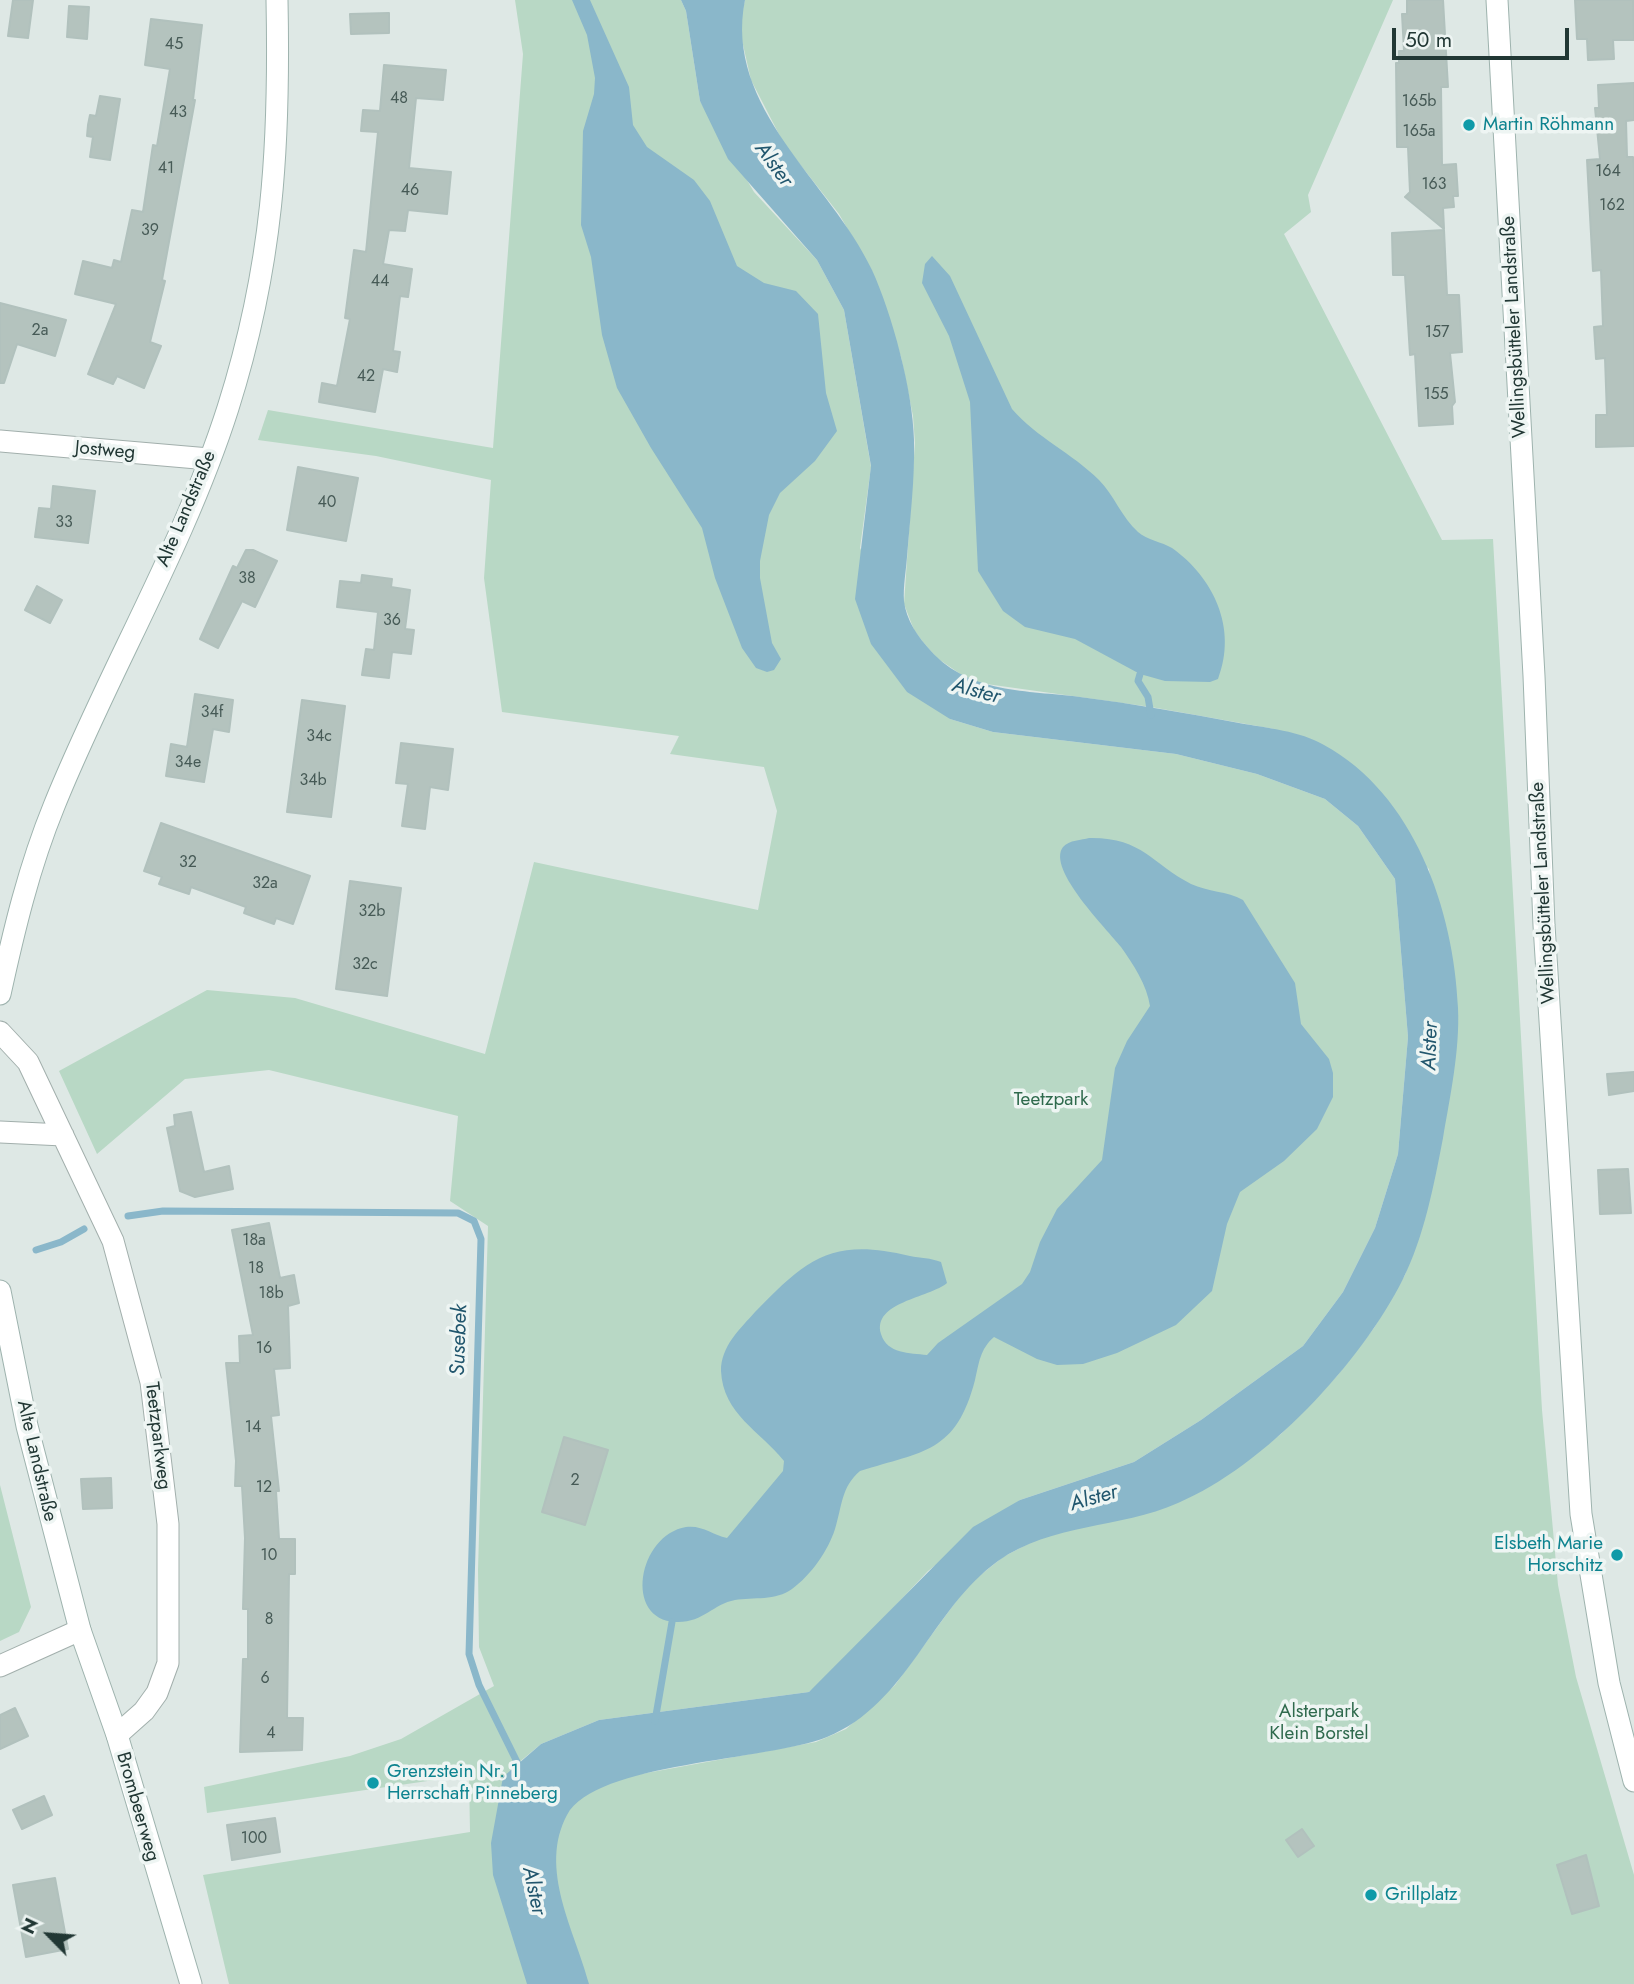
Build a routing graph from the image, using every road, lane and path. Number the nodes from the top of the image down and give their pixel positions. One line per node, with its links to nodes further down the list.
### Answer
1 (277, 0): 4 (main road, Alte Landstraße)
2 (1497, 0): 13 (main road, Wellingsbütteler Landstraße)
3 (0, 441): 4 (main road, Jostweg)
4 (209, 459): 5 (main road, Alte Landstraße)
5 (0, 994)
6 (0, 1032): 8 (main road, Teetzparkweg)
7 (0, 1132): 8 (main road)
8 (63, 1135): 12 (main road, Teetzparkweg)
9 (0, 1291): 10 (main road, Alte Landstraße)
10 (80, 1630): 11 (main road); 12 (main road, Brombeerweg)
11 (0, 1665)
12 (117, 1735): 14 (main road, Brombeerweg)
13 (1634, 1781)
14 (191, 1984)

